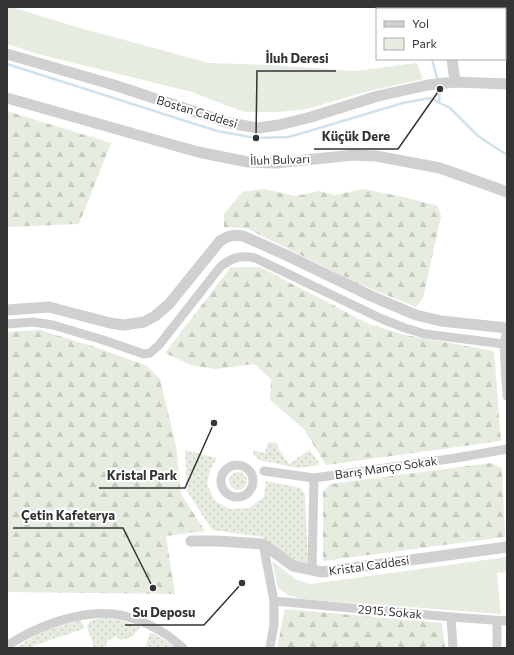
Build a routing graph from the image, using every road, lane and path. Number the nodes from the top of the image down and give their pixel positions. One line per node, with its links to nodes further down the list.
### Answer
1 (454, 7): 2 (street)
2 (465, 8)
3 (7, 54): 5 (street, Bostan Caddesi)
4 (452, 60): 5 (street)
5 (455, 82): 6 (street, Bostan Caddesi)
6 (507, 84)
7 (7, 98): 8 (street, İluh Bulvarı)
8 (507, 192)
9 (7, 310): 11 (street)
10 (7, 324): 12 (street)
11 (507, 329): 12 (street)
12 (504, 344): 13 (street)
13 (507, 396)
14 (507, 449): 17 (street, Barış Manço Sokak)
15 (243, 467): 16 (street, Barış Manço Sokak); 18 (street); 18 (street)
16 (264, 471): 17 (street, Barış Manço Sokak); 18 (street)
17 (314, 478): 22 (street)
18 (252, 484)
19 (191, 541): 20 (street)
20 (263, 544): 22 (street, Kristal Caddesi); 23 (street)
21 (507, 547): 22 (street, Kristal Caddesi)
22 (312, 571)
23 (274, 601): 24 (street, 2915. Sokak); 29 (street)
24 (450, 618): 25 (street, 2915. Sokak); 30 (street)
25 (497, 620): 26 (street, 2915. Sokak); 31 (street)
26 (507, 621)
27 (7, 646): 28 (street)
28 (183, 648)
29 (270, 648)
30 (453, 648)
31 (497, 648)

